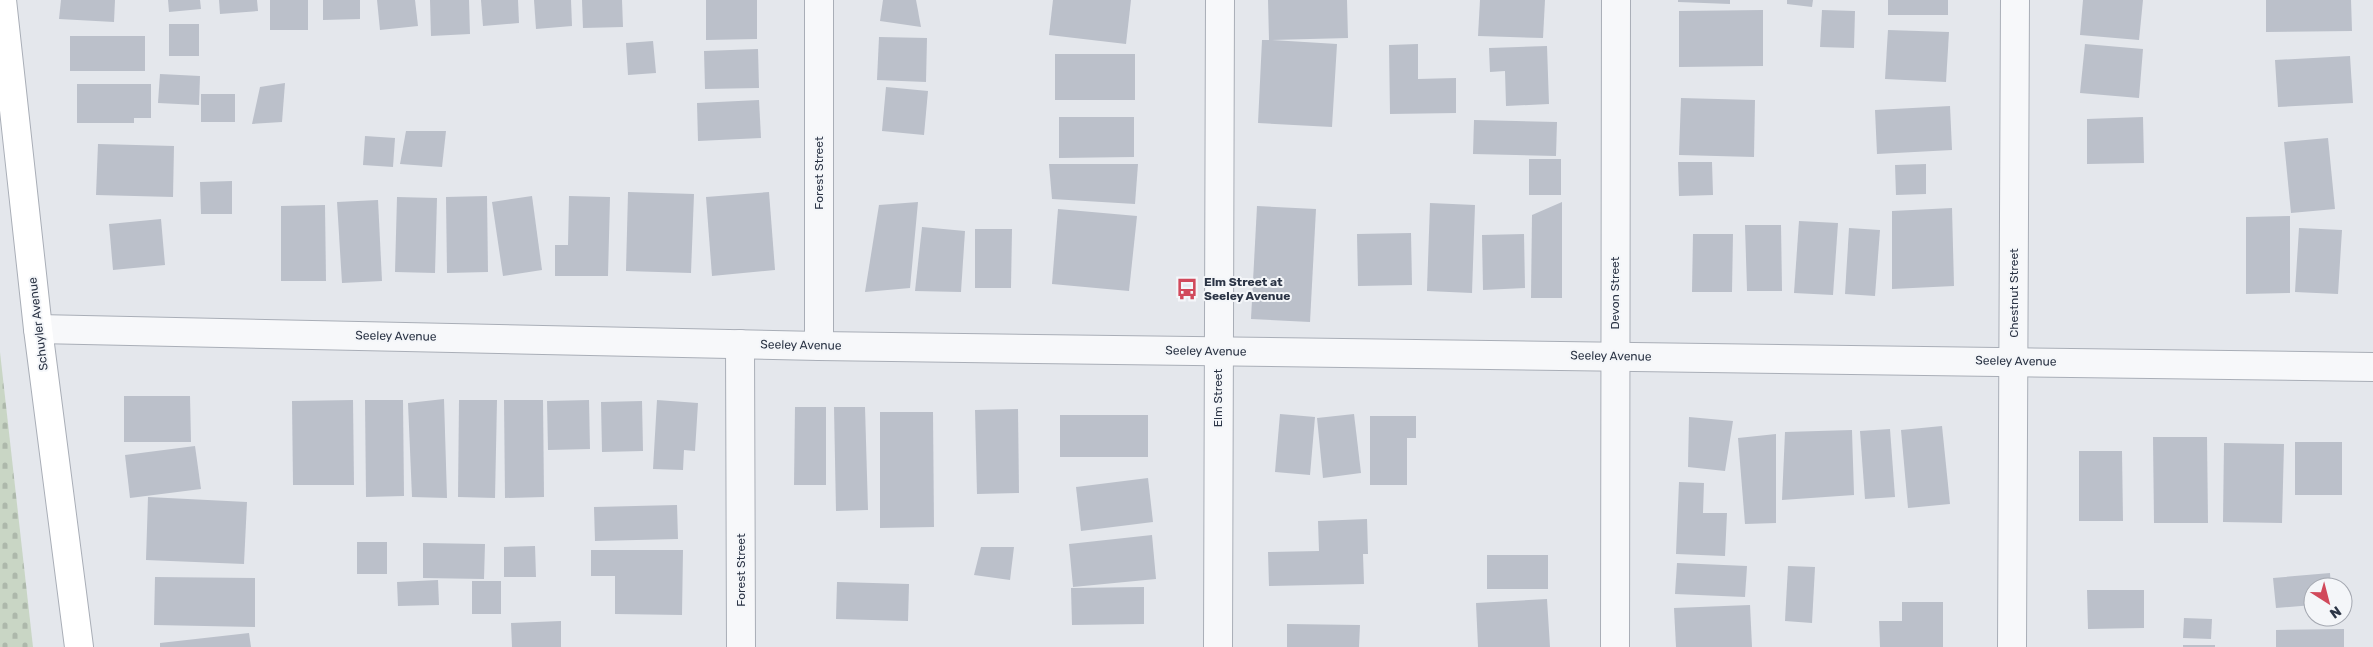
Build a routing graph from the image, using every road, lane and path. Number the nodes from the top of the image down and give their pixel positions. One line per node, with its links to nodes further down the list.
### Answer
1 (2, 0): 6 (main road, Schuyler Avenue)
2 (819, 0): 8 (street, Forest Street)
3 (1220, 0): 9 (street, Elm Street)
4 (1616, 0): 10 (street, Devon Street)
5 (2015, 0): 11 (street, Chestnut Street)
6 (38, 329): 7 (street, Seeley Avenue); 13 (main road, Schuyler Avenue)
7 (740, 344): 8 (street, Seeley Avenue); 14 (street, Forest Street)
8 (819, 346): 9 (street, Seeley Avenue)
9 (1218, 352): 10 (street, Seeley Avenue); 15 (street, Elm Street)
10 (1614, 356): 11 (street, Seeley Avenue); 16 (street, Devon Street)
11 (2013, 361): 12 (street, Seeley Avenue); 17 (street, Chestnut Street)
12 (2373, 366)
13 (79, 647)
14 (741, 647)
15 (1218, 647)
16 (1615, 647)
17 (2012, 647)

